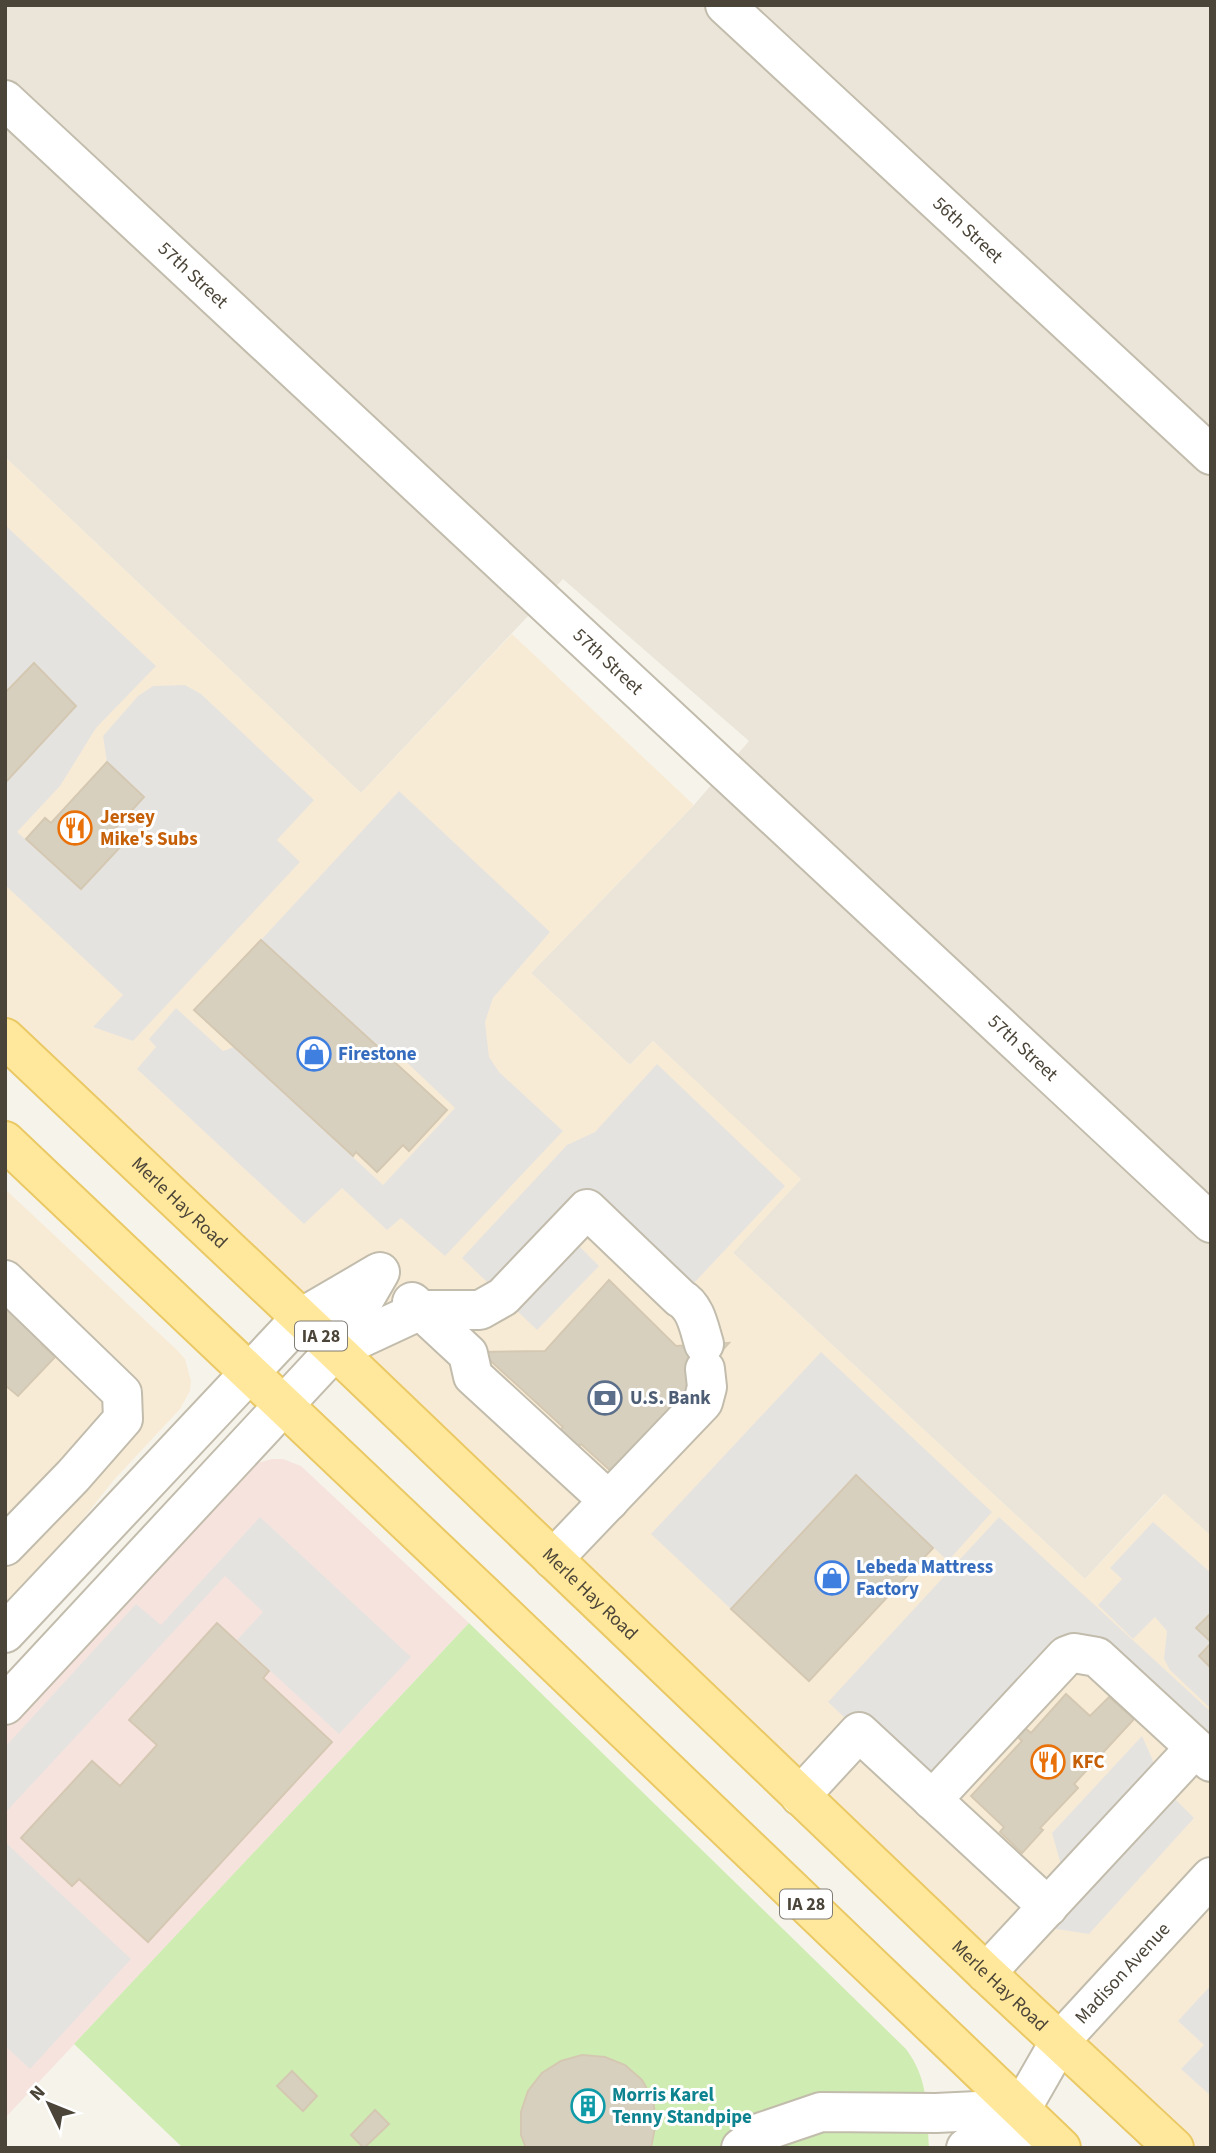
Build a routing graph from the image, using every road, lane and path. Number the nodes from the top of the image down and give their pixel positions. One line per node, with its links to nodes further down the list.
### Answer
1 (725, 5): 3 (street, 56th Street)
2 (5, 100): 6 (street, 57th Street)
3 (1211, 455)
4 (5, 1038): 10 (main road, Merle Hay Road / IA 28)
5 (5, 1141): 12 (main road, IA 28)
6 (1211, 1223)
7 (380, 1272): 9 (street); 10 (street); 11 (street)
8 (5, 1280): 15 (street)
9 (421, 1310): 11 (street); 14 (street); 14 (street)
10 (301, 1318): 11 (main road, Merle Hay Road / IA 28); 12 (street)
11 (335, 1350): 13 (street); 16 (main road, Merle Hay Road / IA 28)
12 (248, 1372): 13 (main road, IA 28); 17 (street)
13 (283, 1406): 18 (street); 26 (main road, IA 28)
14 (609, 1501): 16 (street)
15 (5, 1546)
16 (553, 1559): 20 (main road, Merle Hay Road / IA 28)
17 (5, 1633)
18 (5, 1705)
19 (1203, 1755): 21 (street); 23 (street)
20 (800, 1796): 21 (street); 24 (main road, Merle Hay Road / IA 28)
21 (932, 1800): 23 (street)
22 (1211, 1877): 25 (street, Madison Avenue)
23 (1048, 1907): 24 (street)
24 (986, 1973): 25 (main road, Merle Hay Road / IA 28)
25 (1060, 2041): 26 (street, Madison Avenue); 31 (main road, Merle Hay Road / IA 28)
26 (1021, 2109): 27 (street); 28 (street); 29 (street); 30 (main road, IA 28)
27 (741, 2148)
28 (967, 2148)
29 (1020, 2148)
30 (1061, 2148)
31 (1174, 2148)

